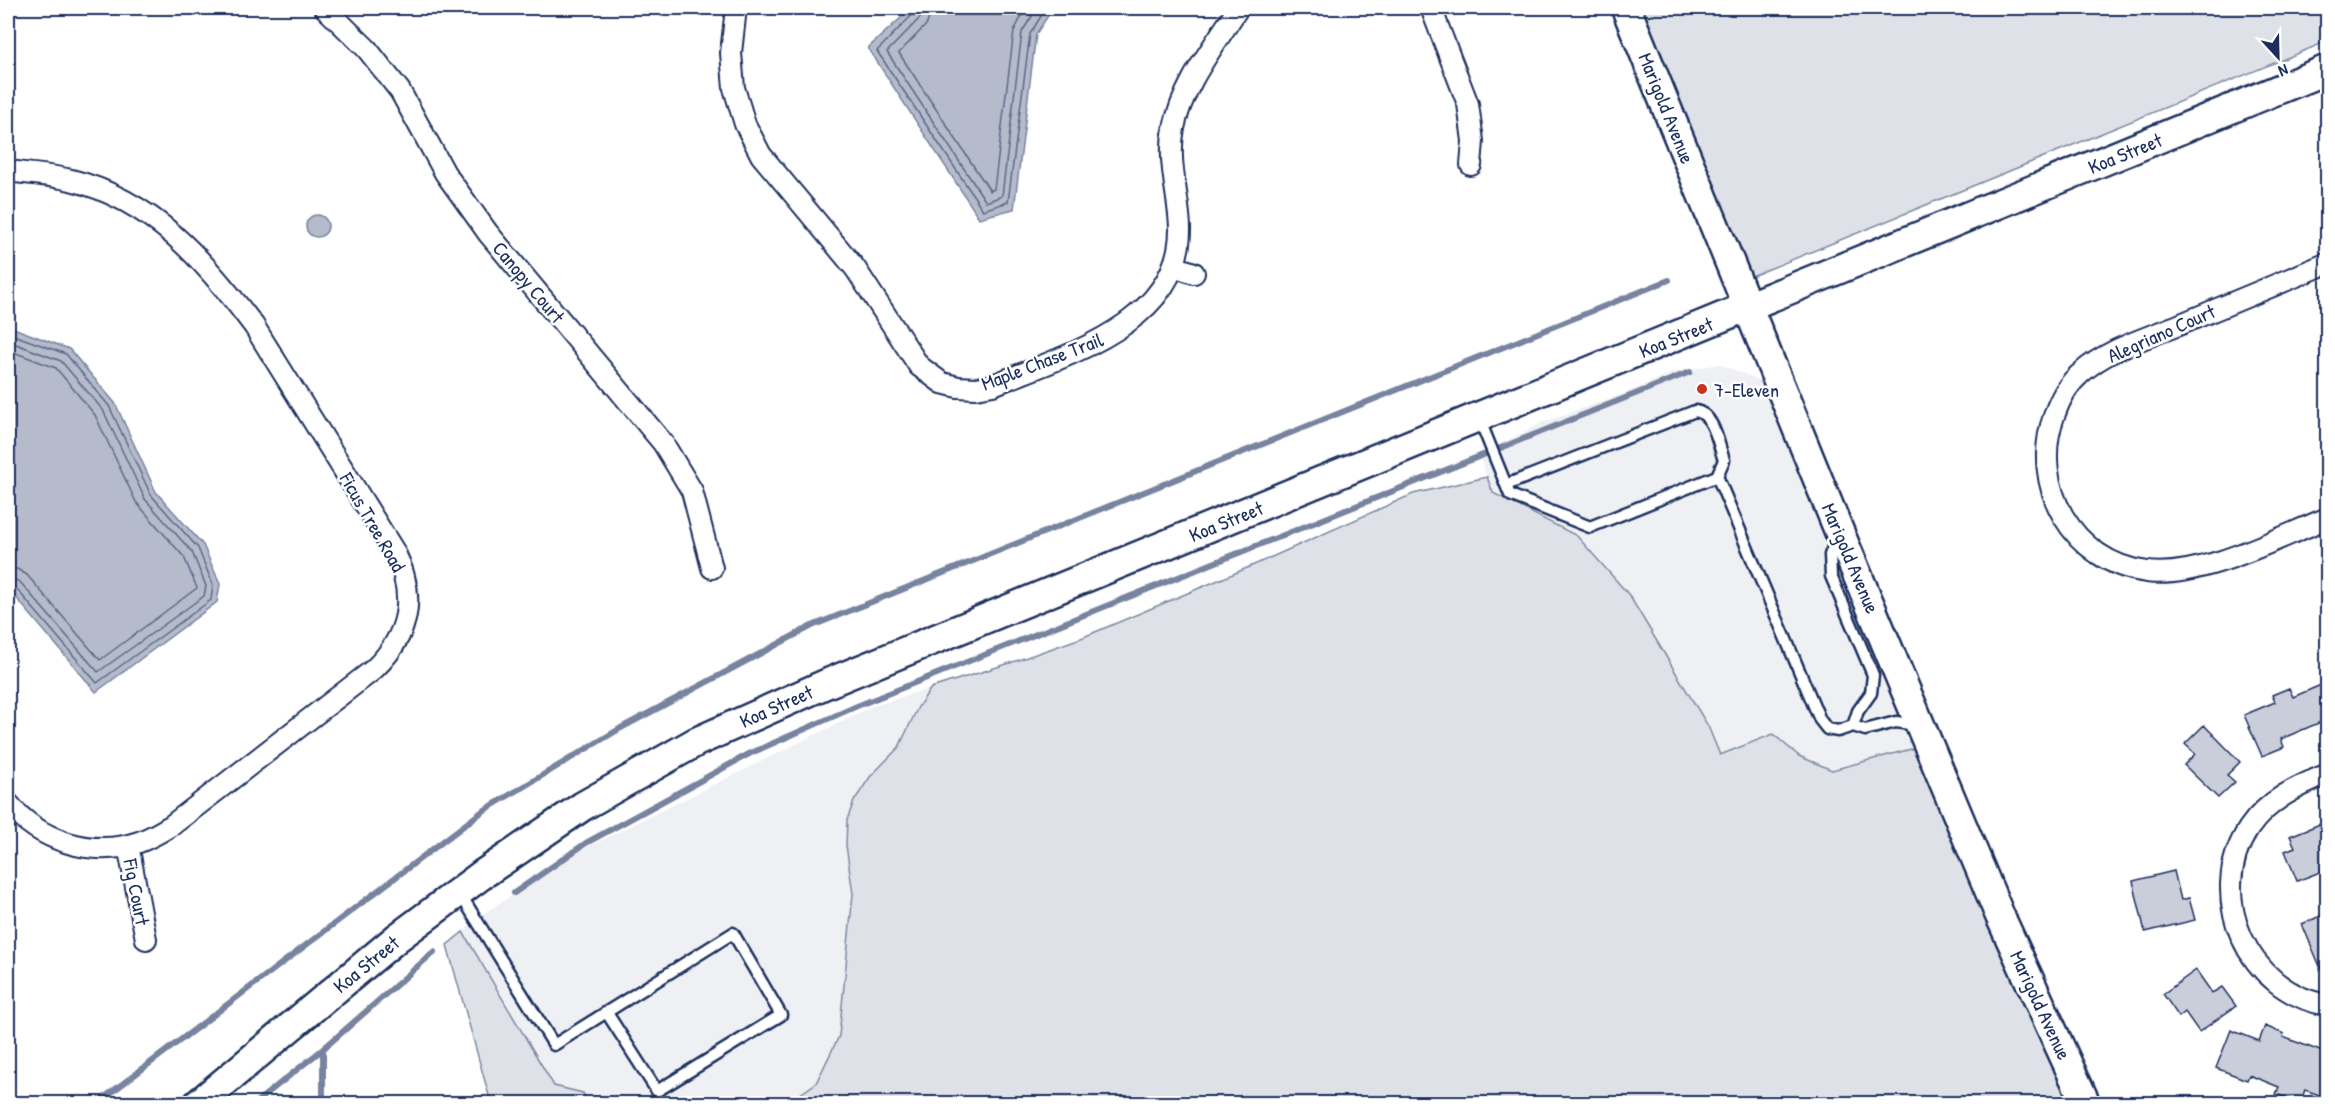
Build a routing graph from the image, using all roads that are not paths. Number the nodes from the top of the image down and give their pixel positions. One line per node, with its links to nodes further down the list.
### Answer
1 (325, 8): 18 (street, Canopy Court)
2 (736, 8): 10 (street, Maple Chase Trail)
3 (1238, 8): 10 (street, Maple Chase Trail)
4 (1431, 8): 7 (street)
5 (1626, 8): 12 (main road, Marigold Avenue)
6 (2328, 69): 12 (main road, Koa Street)
7 (1471, 165)
8 (8, 171): 23 (street, Ficus Tree Road)
9 (2328, 263): 16 (street, Alegriano Court)
10 (1173, 266): 11 (street)
11 (1194, 273)
12 (1748, 308): 13 (main road, Koa Street); 17 (main road, Marigold Avenue)
13 (1479, 418): 15 (lane); 24 (main road, Koa Street)
14 (1717, 476): 15 (lane); 15 (lane); 19 (lane)
15 (1506, 485)
16 (2328, 518)
17 (1839, 531): 19 (lane); 20 (main road, Marigold Avenue)
18 (712, 568)
19 (1853, 726): 20 (lane)
20 (1921, 726): 29 (main road, Marigold Avenue)
21 (2328, 774): 26 (street)
22 (8, 803): 23 (street, Ficus Tree Road)
23 (128, 845): 25 (street, Fig Court)
24 (459, 892): 27 (lane); 28 (main road, Koa Street)
25 (146, 939)
26 (2328, 1005)
27 (607, 1013): 27 (lane)
28 (198, 1104)
29 (2086, 1104)

